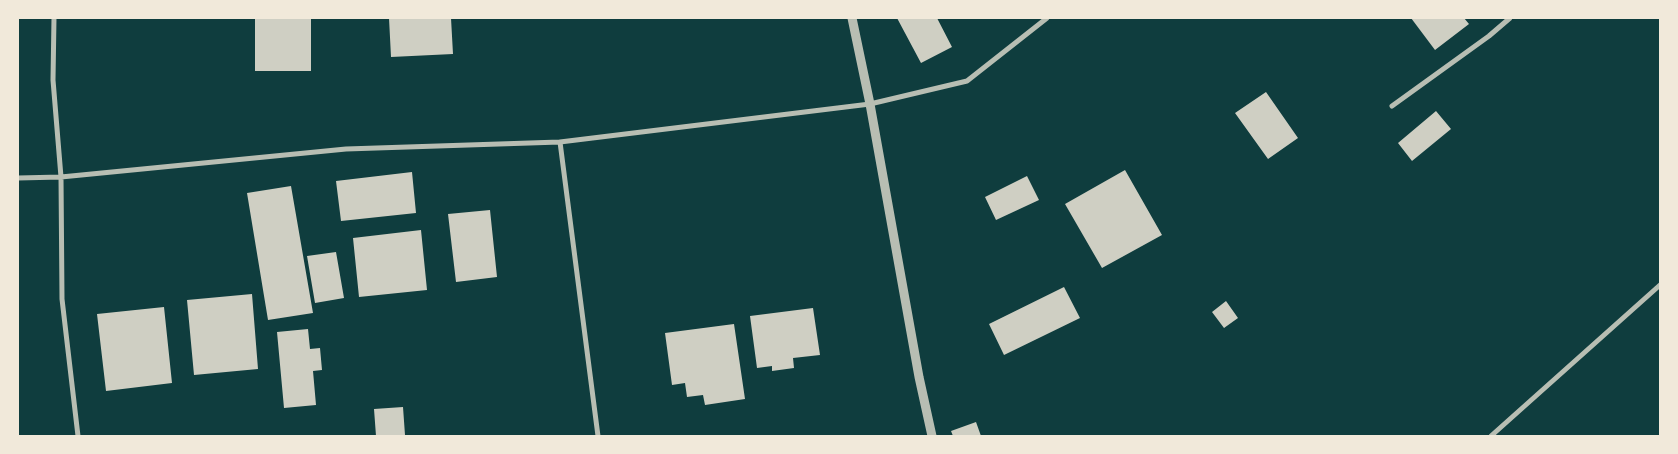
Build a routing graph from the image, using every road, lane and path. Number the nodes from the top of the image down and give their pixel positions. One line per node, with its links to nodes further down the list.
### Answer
1 (54, 18): 8 (street)
2 (852, 18): 5 (street)
3 (1047, 18): 5 (street)
4 (1510, 18): 6 (street)
5 (870, 104): 7 (street); 13 (street)
6 (1392, 106)
7 (560, 142): 8 (street); 12 (street)
8 (61, 177): 9 (street); 11 (street)
9 (18, 178)
10 (1660, 285): 14 (street)
11 (77, 436)
12 (598, 436)
13 (932, 436)
14 (1491, 436)

